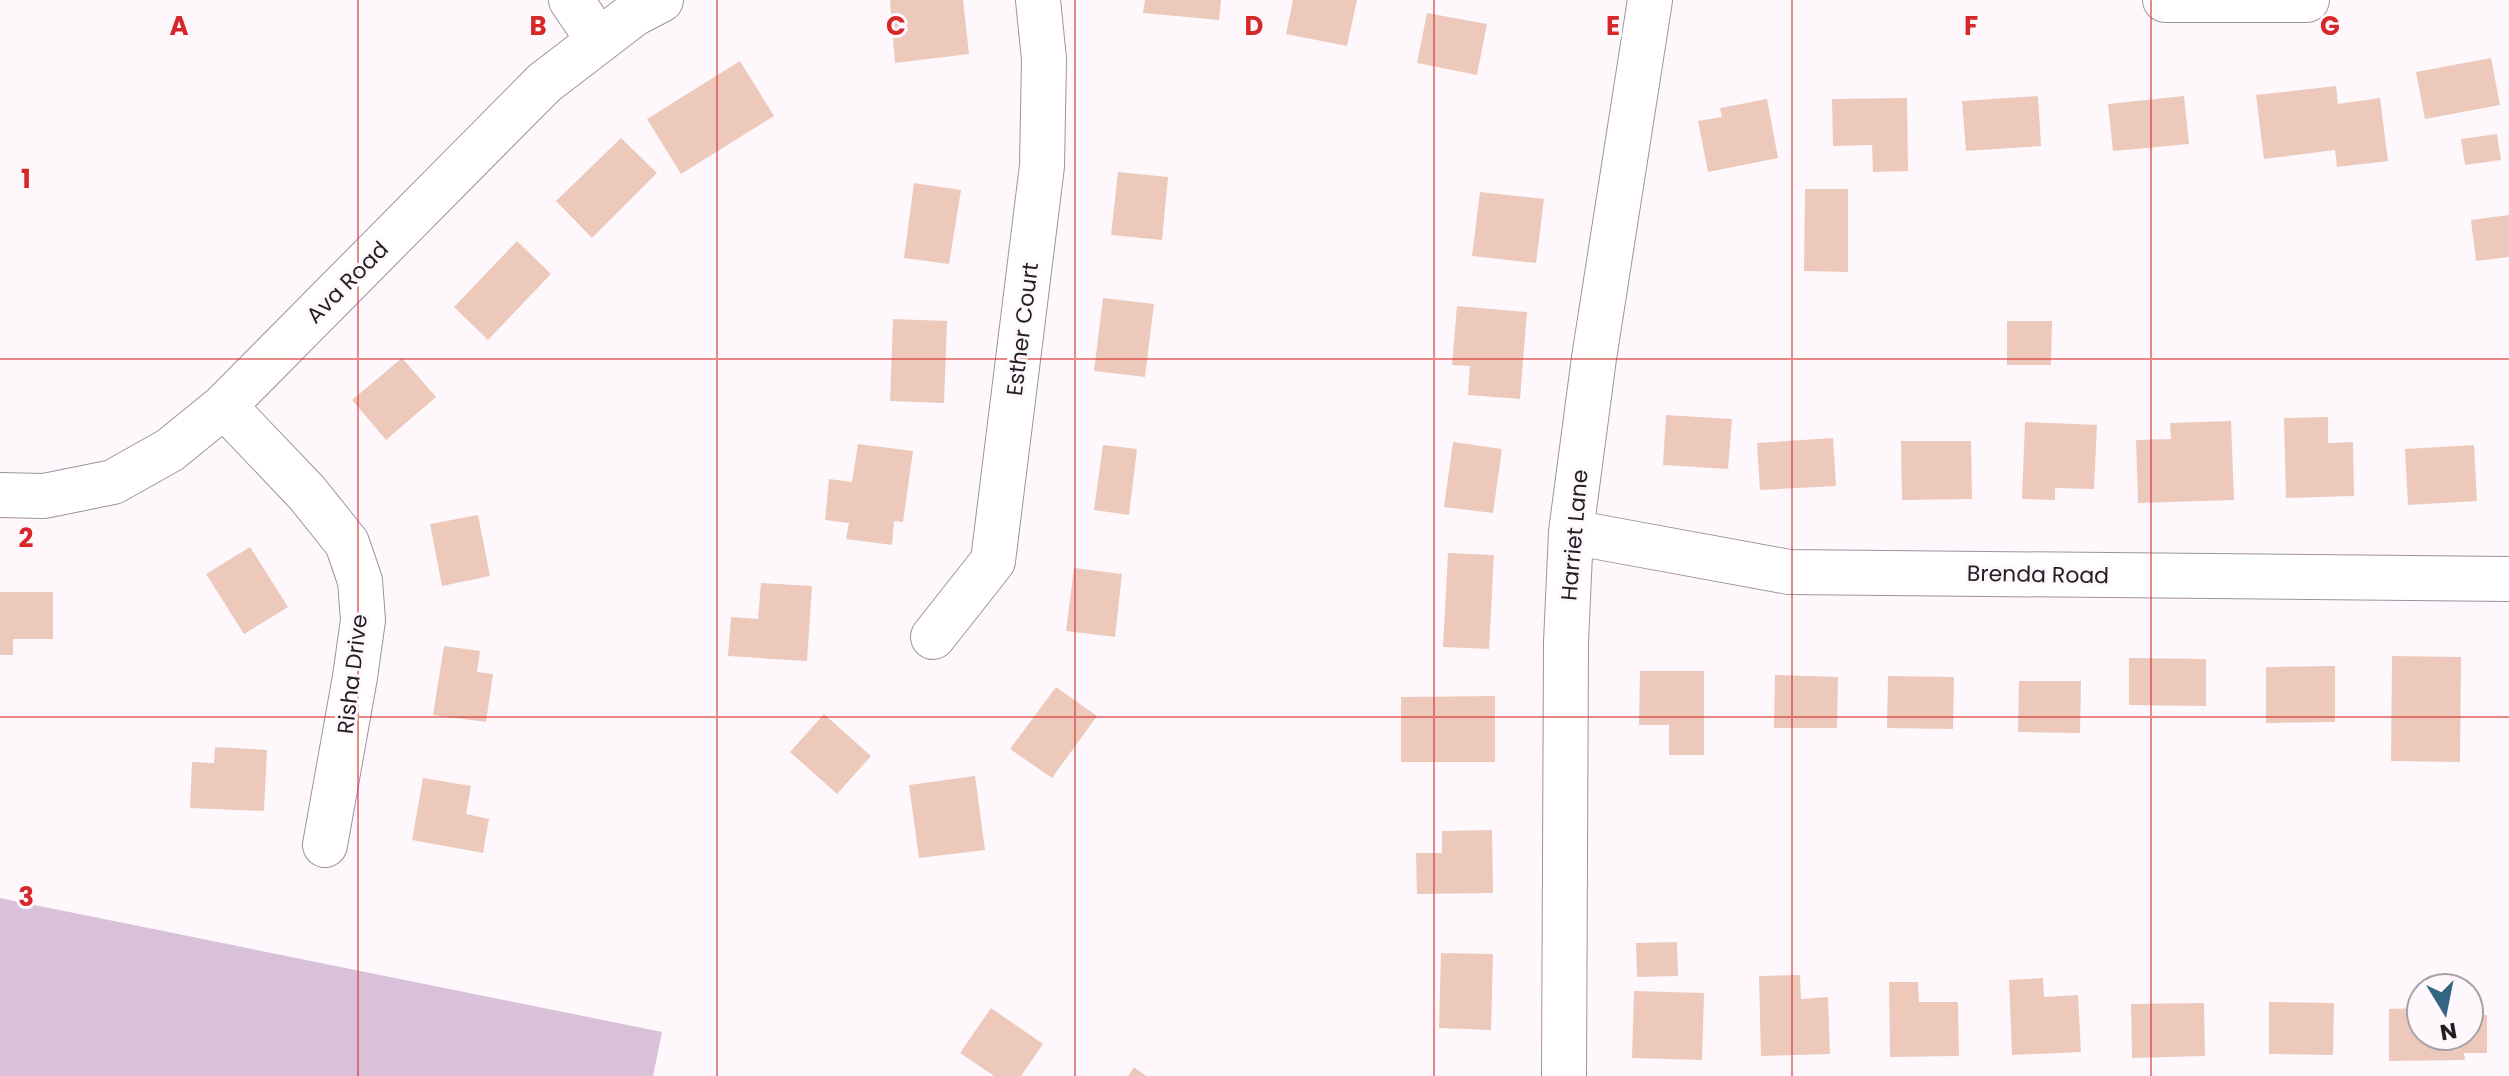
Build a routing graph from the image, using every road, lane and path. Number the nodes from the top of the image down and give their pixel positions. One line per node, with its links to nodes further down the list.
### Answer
1 (571, 0): 7 (street)
2 (661, 0): 7 (street, Ava Road)
3 (1038, 0): 12 (street, Esther Court)
4 (1650, 0): 10 (street, Harriet Lane)
5 (2165, 0): 6 (street)
6 (2307, 0)
7 (599, 41): 8 (street, Ava Road)
8 (224, 406): 9 (street, Ava Road); 13 (street, Risha Drive)
9 (0, 495)
10 (1571, 532): 11 (street, Brenda Road); 14 (street, Harriet Lane)
11 (2509, 579)
12 (933, 637)
13 (325, 845)
14 (1564, 1076)

